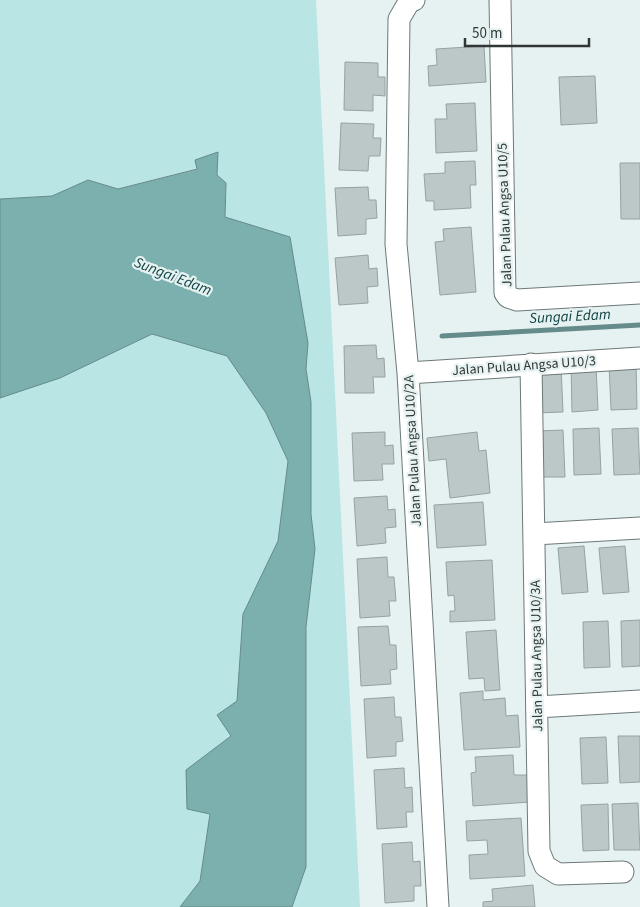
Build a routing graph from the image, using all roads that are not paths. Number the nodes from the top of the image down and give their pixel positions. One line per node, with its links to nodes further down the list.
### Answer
1 (414, 0): 6 (street, Jalan Pulau Angsa U10/2A)
2 (500, 0): 3 (street, Jalan Pulau Angsa U10/5)
3 (640, 293)
4 (640, 358): 5 (street, Jalan Pulau Angsa U10/3)
5 (531, 364): 6 (street, Jalan Pulau Angsa U10/3); 8 (street, Jalan Pulau Angsa U10/3A)
6 (408, 373): 12 (street, Jalan Pulau Angsa U10/2A)
7 (640, 528): 8 (street)
8 (534, 534): 10 (street, Jalan Pulau Angsa U10/3A)
9 (640, 701): 10 (street)
10 (537, 707): 11 (street, Jalan Pulau Angsa U10/3A)
11 (623, 872)
12 (438, 907)

